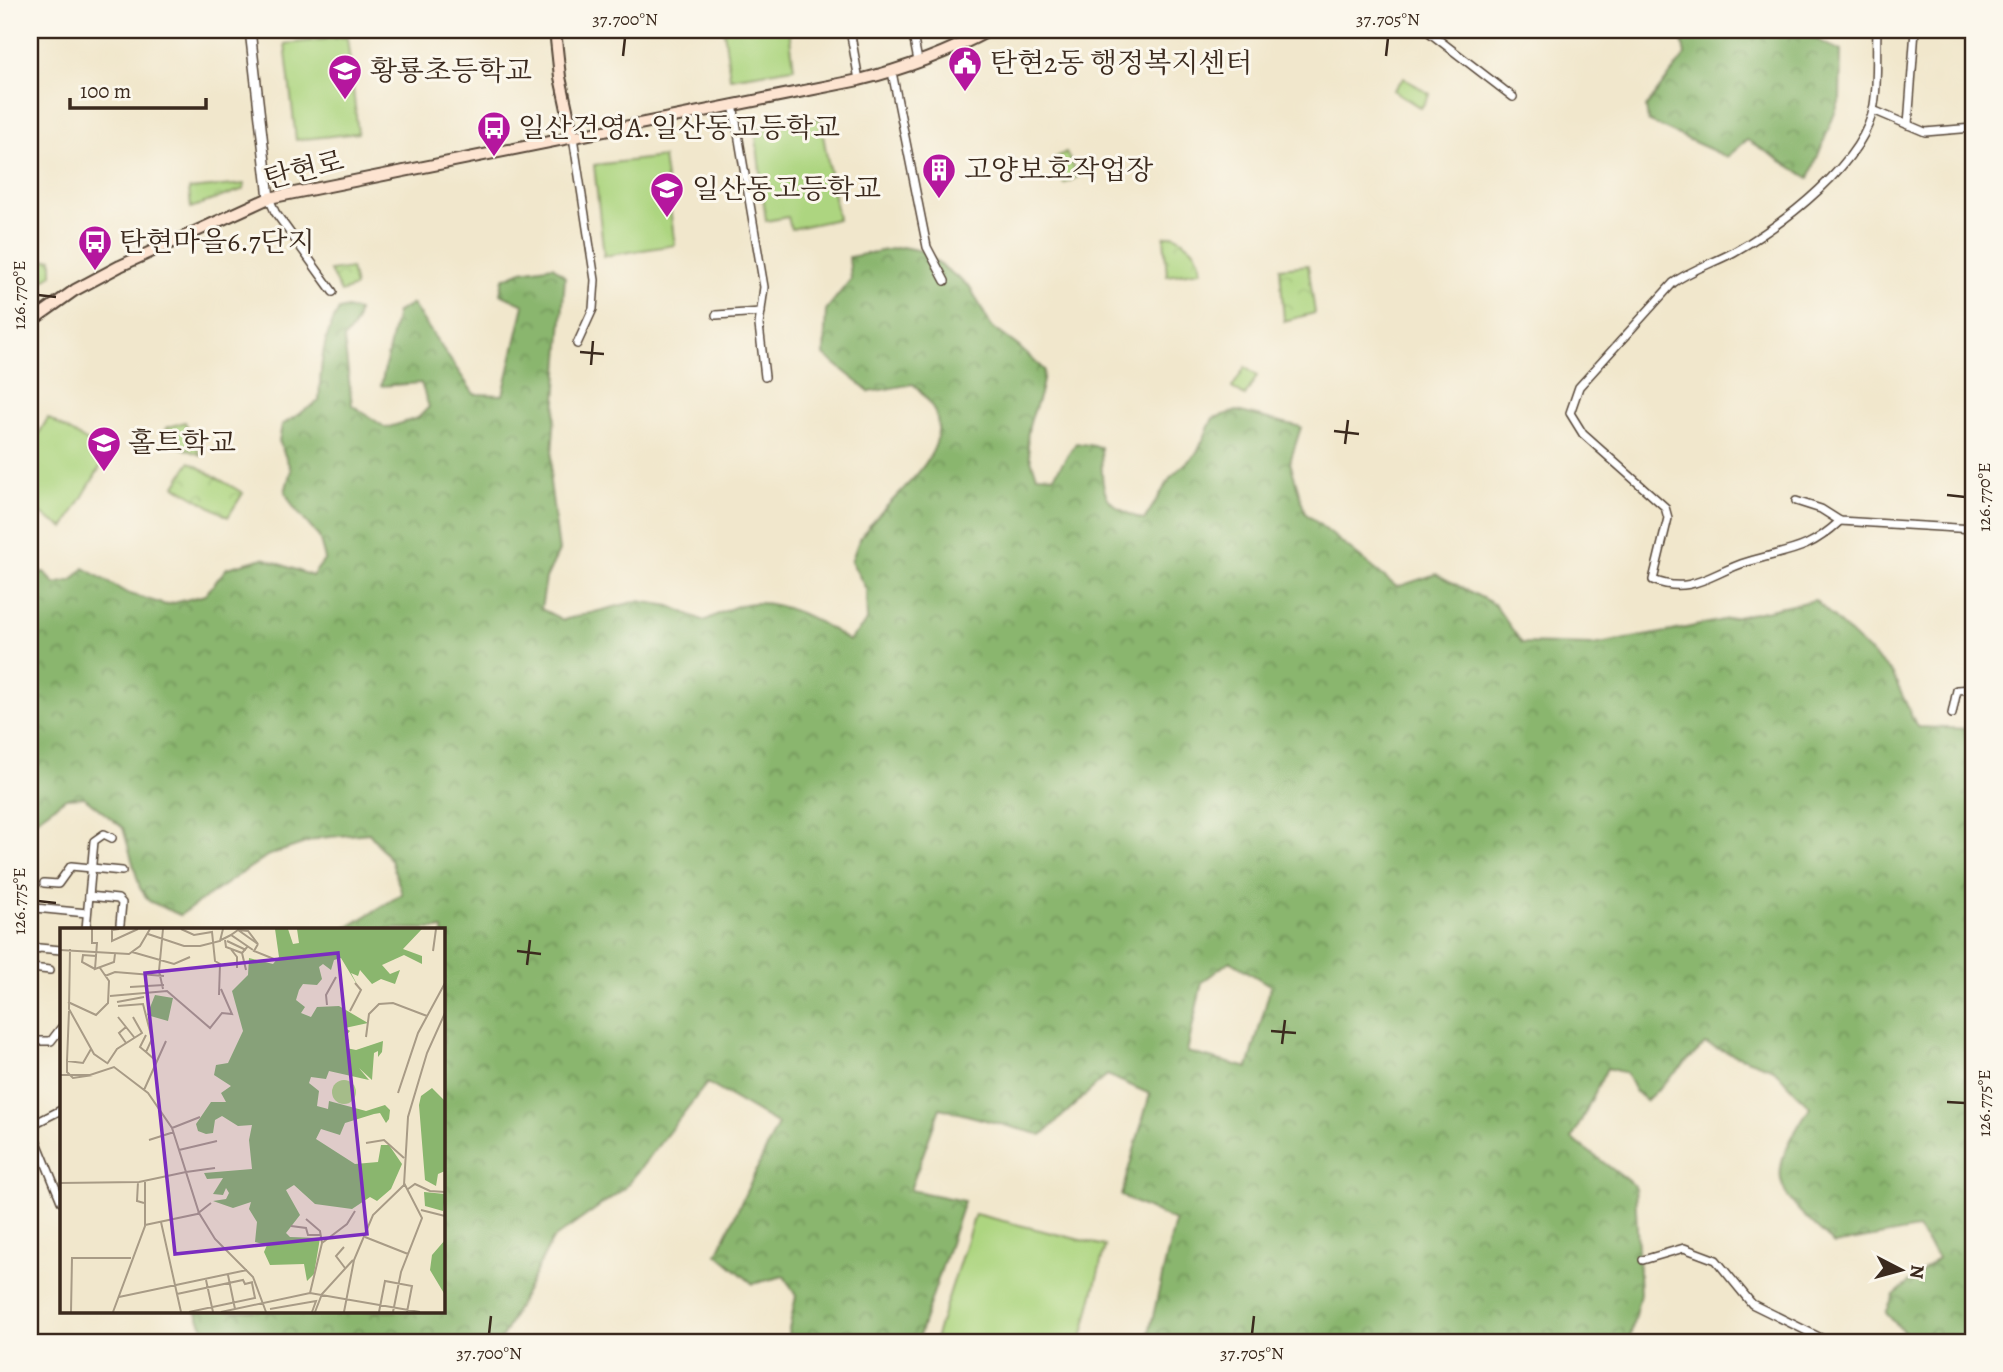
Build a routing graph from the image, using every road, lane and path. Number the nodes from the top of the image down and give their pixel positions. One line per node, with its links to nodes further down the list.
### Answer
1 (250, 30): 19 (street)
2 (555, 30): 18 (main road)
3 (850, 30): 11 (street)
4 (912, 30): 9 (street)
5 (990, 30): 9 (main road, 탄현로)
6 (1426, 30): 12 (street)
7 (1877, 30): 15 (street)
8 (1915, 30): 16 (street)
9 (918, 61): 10 (main road, 탄현로)
10 (892, 72): 11 (main road, 탄현로); 20 (street)
11 (859, 80): 14 (main road, 탄현로)
12 (1513, 97)
13 (1973, 103): 17 (street)
14 (733, 104): 18 (main road, 탄현로); 22 (street)
15 (1873, 110): 16 (street); 28 (street)
16 (1908, 125): 17 (street)
17 (1972, 128)
18 (573, 137): 19 (main road, 탄현로); 25 (street)
19 (269, 198): 21 (street); 24 (main road, 탄현로)
20 (945, 281)
21 (332, 292)
22 (761, 312): 23 (street); 26 (street)
23 (716, 315)
24 (30, 322)
25 (577, 344)
26 (765, 377)
27 (1796, 501): 28 (street)
28 (1840, 522): 29 (street)
29 (1973, 529)
30 (1973, 689): 31 (street)
31 (1952, 714)
32 (112, 838): 33 (street)
33 (91, 868): 34 (street); 35 (street); 36 (street)
34 (122, 871)
35 (44, 883)
36 (89, 896): 38 (street); 39 (street)
37 (34, 908): 38 (street)
38 (87, 913): 40 (street)
39 (120, 925)
40 (86, 928)
41 (60, 950): 42 (street)
42 (31, 968): 43 (street); 44 (street)
43 (50, 970)
44 (30, 976)
45 (60, 1029): 46 (street)
46 (30, 1041)
47 (60, 1111): 48 (street)
48 (30, 1126): 49 (street)
49 (60, 1199)
50 (1643, 1261): 51 (street)
51 (1829, 1342)

